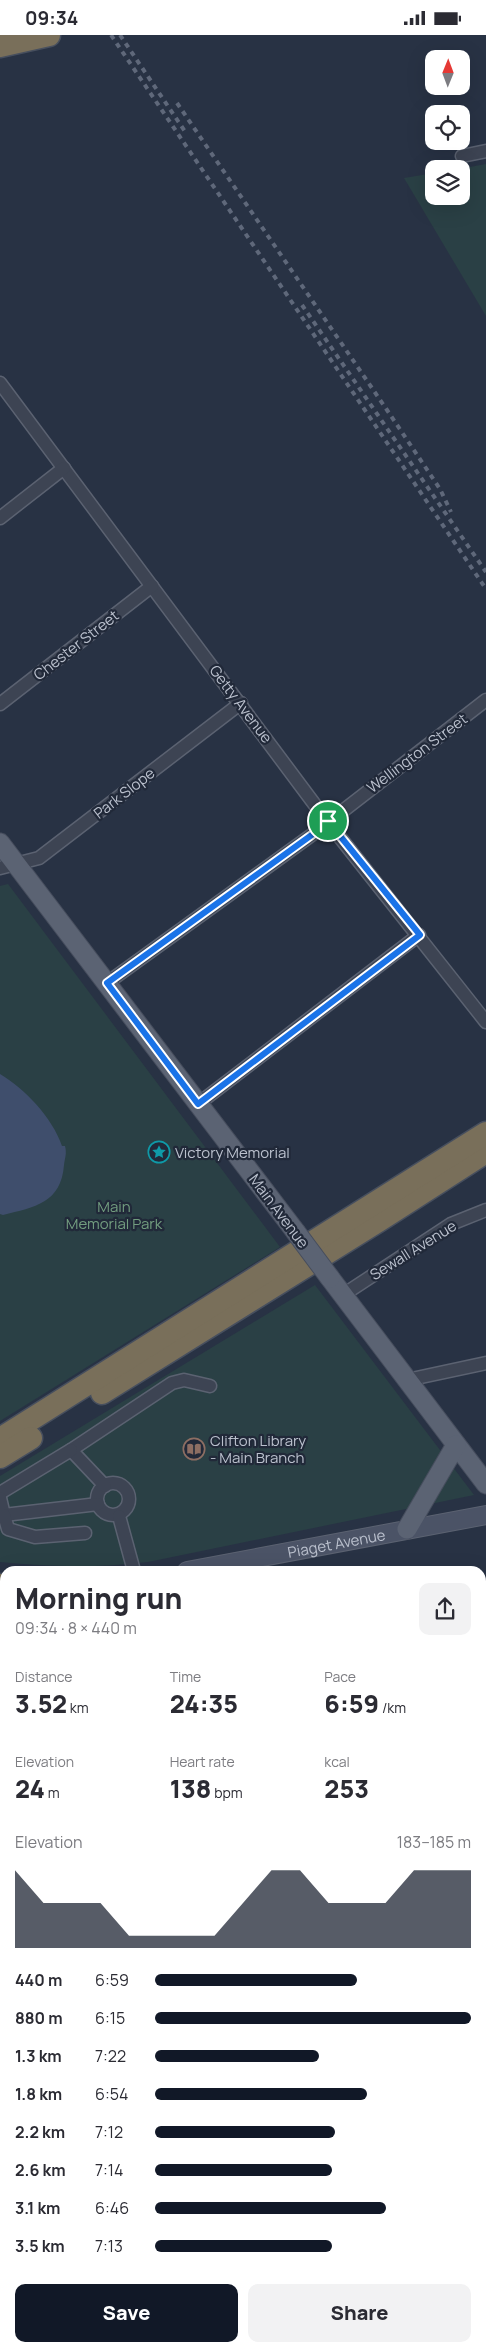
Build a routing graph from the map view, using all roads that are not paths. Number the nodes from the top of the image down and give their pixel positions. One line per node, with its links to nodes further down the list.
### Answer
1 (49, 35): 2 (highway)
2 (0, 46)
3 (486, 151): 4 (street)
4 (462, 156)
5 (0, 383): 6 (street, Getty Avenue)
6 (64, 468): 7 (street); 8 (street, Getty Avenue)
7 (0, 518)
8 (152, 587): 10 (street, Getty Avenue); 11 (street, Chester Street)
9 (486, 700): 12 (street, Wellington Street)
10 (241, 703): 12 (street, Getty Avenue); 14 (street, Park Slope)
11 (0, 704)
12 (328, 821): 15 (street, Getty Avenue); 16 (street, Wellington Street)
13 (0, 843): 14 (main road, Main Avenue)
14 (8, 866): 16 (main road, Main Avenue)
15 (420, 935): 17 (street, Getty Avenue); 18 (street)
16 (107, 983): 18 (main road, Main Avenue)
17 (486, 1022)
18 (198, 1104): 22 (main road, Main Avenue, bridge)
19 (486, 1133): 26 (highway)
20 (486, 1152): 29 (highway)
21 (486, 1210): 22 (street, Sewall Avenue)
22 (343, 1295): 24 (main road, Main Avenue)
23 (486, 1363): 24 (street)
24 (407, 1380): 27 (main road, Main Avenue)
25 (210, 1386): 28 (street)
26 (0, 1439)
27 (456, 1445): 30 (main road, Main Avenue); 38 (main road)
28 (71, 1450): 31 (street); 32 (street)
29 (0, 1457)
30 (486, 1484)
31 (105, 1486): 34 (street); 36 (street)
32 (0, 1493)
33 (0, 1499): 35 (street)
34 (98, 1504): 35 (street); 36 (street)
35 (2, 1515): 39 (street)
36 (119, 1515): 40 (street)
37 (486, 1515): 38 (street, Piaget Avenue)
38 (407, 1529): 41 (street, Piaget Avenue)
39 (85, 1533)
40 (133, 1566)
41 (213, 1566)

